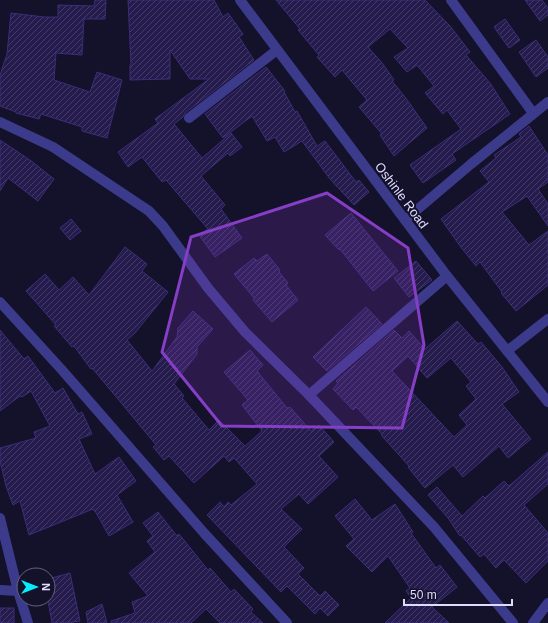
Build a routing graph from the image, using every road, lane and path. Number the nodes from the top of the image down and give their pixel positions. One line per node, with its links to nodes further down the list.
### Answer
1 (240, 0): 3 (street, Oshinle Road)
2 (451, 0): 5 (street)
3 (277, 50): 6 (street); 8 (street, Oshinle Road)
4 (548, 102): 5 (street)
5 (533, 113): 8 (street)
6 (189, 118)
7 (0, 122): 13 (street)
8 (405, 220): 9 (street, Oshinle Road)
9 (447, 276): 12 (street, Oshinle Road); 13 (street)
10 (0, 302): 22 (street)
11 (548, 319): 12 (street)
12 (507, 351): 14 (street, Oshinle Road)
13 (309, 395): 23 (street)
14 (548, 402)
15 (0, 518): 16 (street)
16 (16, 583)
17 (0, 590): 18 (street)
18 (16, 591)
19 (548, 603): 24 (street)
20 (23, 607): 21 (street)
21 (28, 623)
22 (287, 623)
23 (513, 623)
24 (533, 623)

